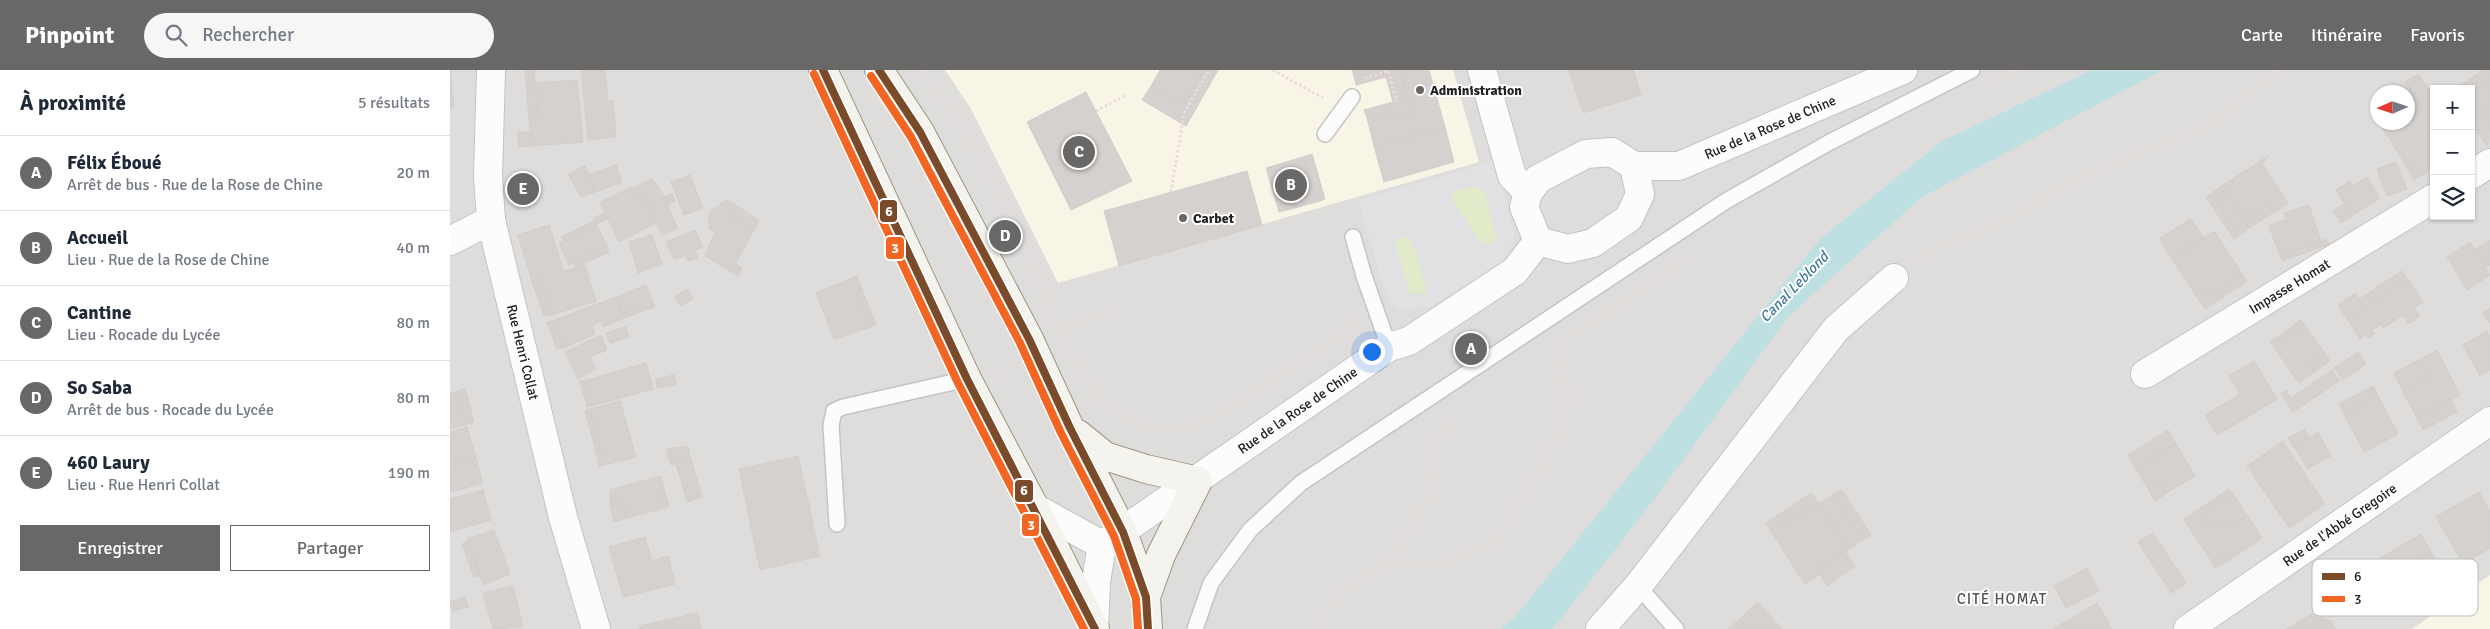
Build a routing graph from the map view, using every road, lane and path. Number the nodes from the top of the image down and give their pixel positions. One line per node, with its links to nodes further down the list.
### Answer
1 (491, 70): 25 (street, Rue Henri Collat)
2 (823, 70): 39 (main road)
3 (879, 70): 43 (main road)
4 (921, 70): 33 (path)
5 (1209, 70): 22 (path)
6 (1273, 70): 16 (path)
7 (1482, 70): 23 (street)
8 (1903, 70): 20 (street, Rue de la Rose de Chine)
9 (1972, 70): 54 (lane)
10 (2020, 70): 12 (path)
11 (2278, 70): 30 (path)
12 (1988, 84)
13 (1126, 96): 17 (path)
14 (1352, 97): 15 (path); 16 (lane)
15 (1397, 102)
16 (1342, 109): 18 (lane)
17 (1096, 111)
18 (1325, 134)
19 (2490, 164): 21 (street)
20 (1634, 166): 23 (street); 28 (street)
21 (2475, 173)
22 (1171, 192)
23 (1528, 193): 28 (street)
24 (2430, 200): 38 (street, Impasse Homat)
25 (490, 220): 27 (street); 52 (street, Rue Henri Collat)
26 (1353, 237): 35 (lane)
27 (450, 241)
28 (1538, 241): 35 (street, Rue de la Rose de Chine)
29 (1688, 256): 34 (path)
30 (1894, 278): 49 (street)
31 (1351, 309): 33 (path)
32 (1114, 310): 33 (path)
33 (1058, 327)
34 (1556, 344): 36 (path); 48 (path)
35 (1389, 347): 44 (street, Rue de la Rose de Chine)
36 (1548, 348)
37 (1010, 366): 40 (path)
38 (2145, 374)
39 (966, 379): 45 (main road); 46 (lane)
40 (999, 388)
41 (1437, 418): 48 (path)
42 (2490, 421): 58 (street, Rue de l'Abbé Gregoire)
43 (1070, 428): 44 (main road); 47 (main road)
44 (1198, 481): 47 (street, Rue de la Rose de Chine); 50 (main road)
45 (1035, 508): 47 (street); 51 (main road)
46 (837, 524)
47 (1112, 539): 50 (main road); 51 (street)
48 (1388, 562): 55 (path)
49 (1638, 586): 56 (street); 57 (lane)
50 (1146, 598): 53 (main road)
51 (1094, 628)
52 (596, 629)
53 (1148, 629)
54 (1195, 629)
55 (1317, 629)
56 (1600, 629)
57 (1676, 629)
58 (2188, 629)

